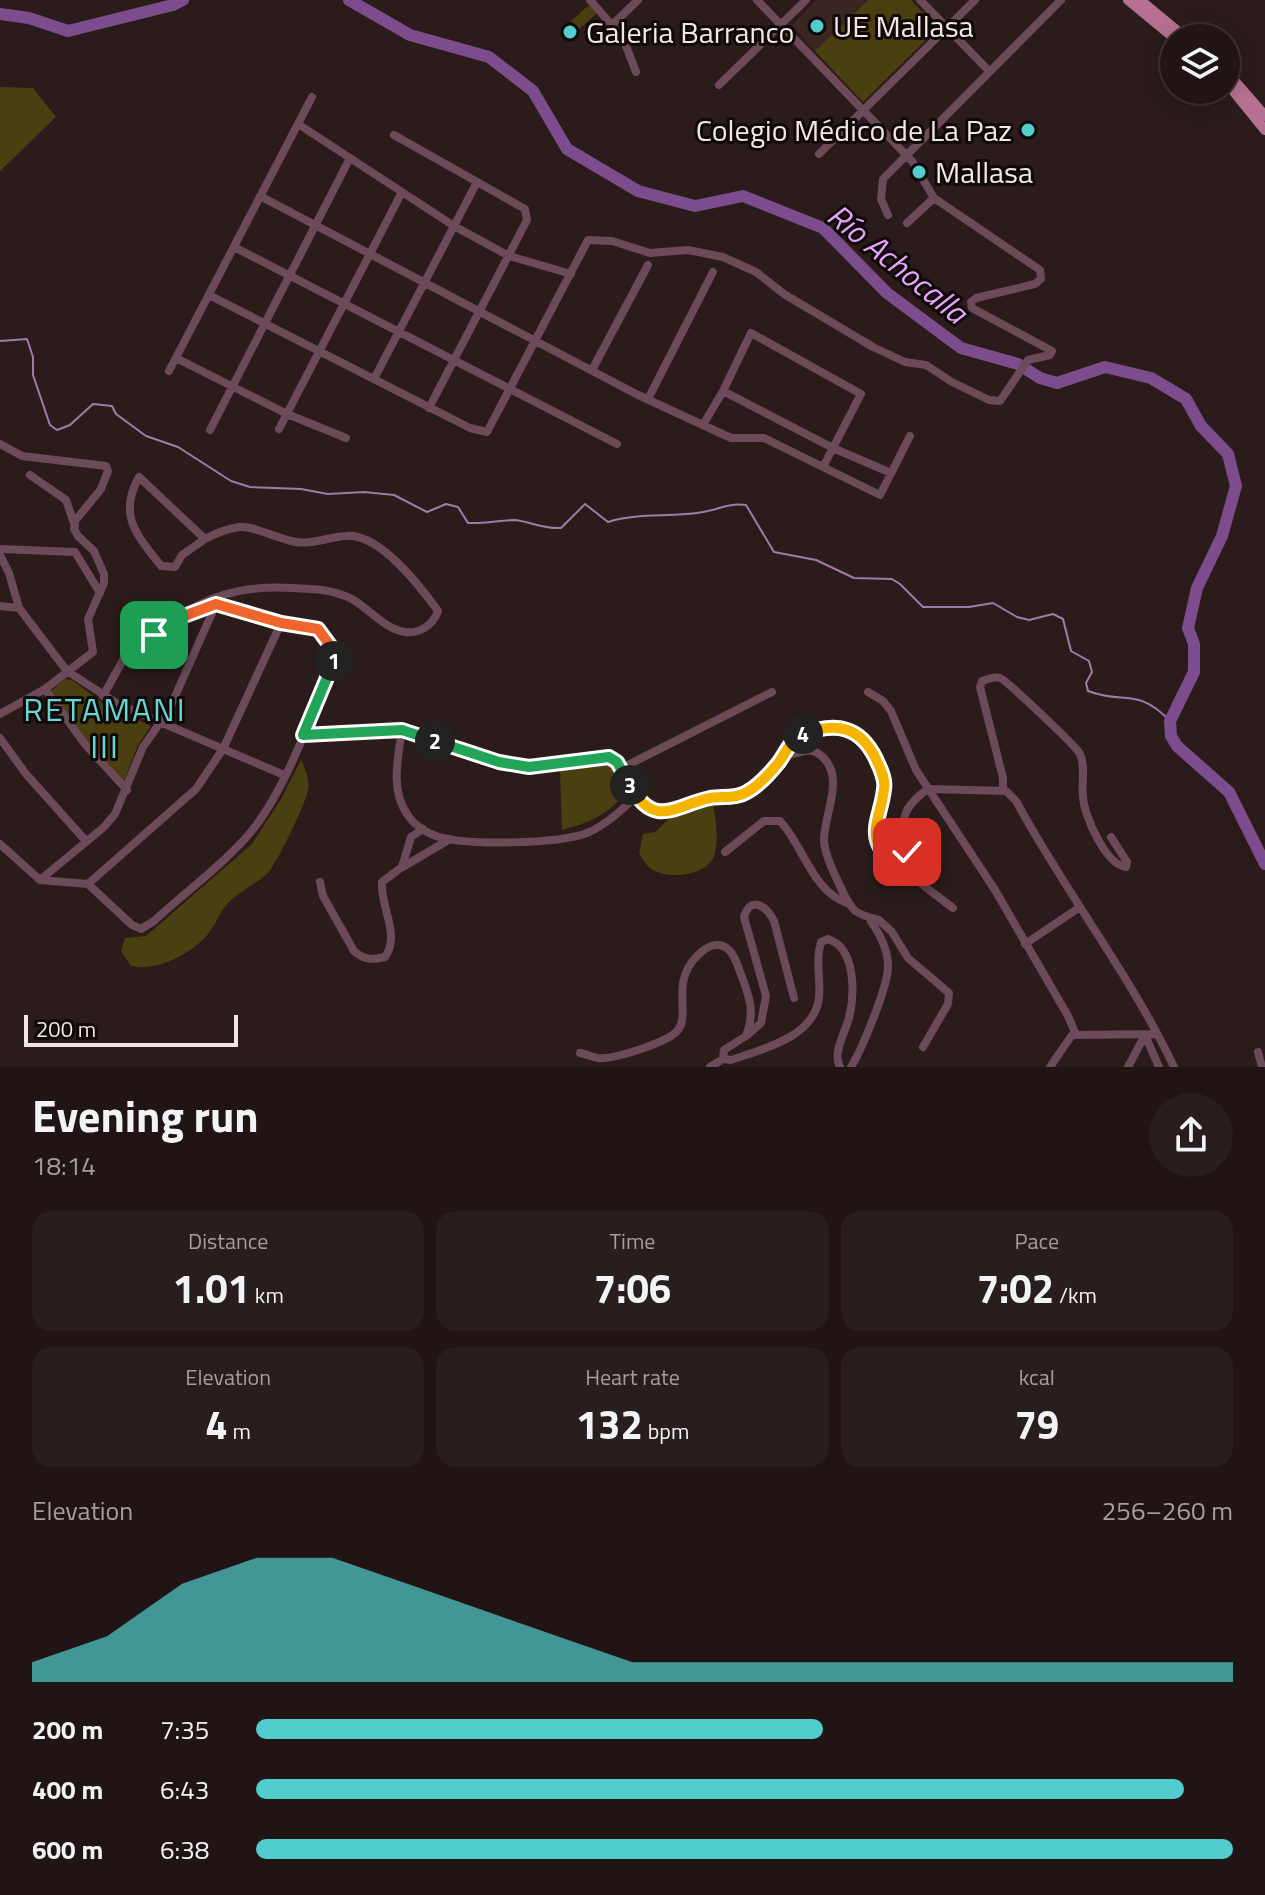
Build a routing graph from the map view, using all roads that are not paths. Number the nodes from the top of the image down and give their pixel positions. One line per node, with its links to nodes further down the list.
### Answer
1 (590, 0): 11 (street)
2 (638, 0): 11 (street)
3 (757, 0): 12 (street)
4 (806, 0): 12 (street)
5 (920, 0): 14 (street)
6 (975, 0): 14 (street)
7 (1061, 0): 15 (street)
8 (1128, 0): 13 (main road)
9 (1140, 0): 10 (main road)
10 (1169, 24)
11 (612, 25): 16 (street)
12 (781, 25): 17 (street); 21 (street)
13 (1160, 26)
14 (947, 27): 15 (street); 21 (street)
15 (989, 71): 27 (street)
16 (636, 72)
17 (719, 85)
18 (1240, 87): 22 (main road)
19 (312, 97): 23 (street)
20 (1240, 99): 24 (main road)
21 (862, 111): 26 (street); 27 (street)
22 (1265, 116)
23 (298, 124): 28 (street); 31 (street)
24 (1265, 130)
25 (394, 135): 29 (street)
26 (819, 154)
27 (906, 155): 32 (street); 33 (street)
28 (350, 158): 30 (street); 35 (street)
29 (477, 182): 36 (street); 39 (street)
30 (402, 192): 36 (street); 38 (street)
31 (260, 196): 35 (street); 37 (street)
32 (934, 198): 34 (street); 42 (street)
33 (888, 215)
34 (907, 223)
35 (315, 225): 38 (street); 43 (street)
36 (454, 226): 39 (street); 44 (street)
37 (234, 247): 43 (street); 45 (street)
38 (370, 254): 44 (street); 46 (street)
39 (509, 256): 42 (street); 47 (street)
40 (648, 265): 54 (street)
41 (713, 272): 60 (street)
42 (571, 274): 50 (street)
43 (289, 276): 46 (street); 48 (street)
44 (425, 282): 47 (street); 49 (street)
45 (209, 295): 48 (street); 52 (street)
46 (344, 304): 49 (street); 51 (street)
47 (480, 311): 50 (street); 53 (street)
48 (265, 324): 51 (street); 57 (street)
49 (399, 333): 53 (street); 56 (street)
50 (537, 340): 54 (street); 58 (street)
51 (320, 352): 56 (street); 62 (street)
52 (176, 358): 55 (street); 57 (street)
53 (454, 361): 58 (street); 61 (street)
54 (592, 370): 60 (street)
55 (169, 371)
56 (374, 379): 61 (street)
57 (232, 386): 62 (street); 65 (street)
58 (511, 391): 61 (street); 69 (street)
59 (723, 391): 63 (street); 70 (street); 70 (street)
60 (648, 399): 63 (street)
61 (429, 408)
62 (287, 414): 64 (street); 67 (street)
63 (703, 425): 71 (street)
64 (279, 429)
65 (210, 430)
66 (910, 436): 72 (street)
67 (346, 438)
68 (0, 444): 74 (street)
69 (617, 444)
70 (833, 448): 71 (street); 72 (street)
71 (823, 467): 72 (street)
72 (891, 473)
73 (30, 475): 74 (street)
74 (75, 526): 77 (street)
75 (205, 539): 75 (street); 81 (street)
76 (0, 552): 77 (street); 80 (street)
77 (100, 593): 83 (street)
78 (216, 604): 81 (street); 82 (street); 89 (street)
79 (0, 606): 80 (street)
80 (19, 608): 83 (street)
81 (184, 616): 87 (street)
82 (281, 623): 91 (street); 93 (street)
83 (67, 671): 84 (street); 87 (street)
84 (45, 689): 88 (street); 99 (street)
85 (772, 692): 95 (street)
86 (868, 692): 97 (street)
87 (103, 696): 89 (street)
88 (0, 714)
89 (162, 722): 93 (street); 99 (street)
90 (402, 730): 91 (street); 95 (street); 101 (street)
91 (303, 735): 96 (street)
92 (0, 738): 104 (street)
93 (223, 749): 96 (street); 111 (street)
94 (784, 754): 100 (street); 107 (street); 112 (street)
95 (622, 768): 100 (street)
96 (284, 775): 111 (street)
97 (928, 789): 98 (street); 107 (street); 116 (street)
98 (1003, 789): 102 (street); 113 (street)
99 (127, 790): 104 (street)
100 (636, 796): 103 (street)
101 (423, 829): 103 (street); 108 (street)
102 (1111, 837)
103 (450, 839): 108 (street)
104 (86, 841): 109 (street)
105 (0, 844): 109 (street)
106 (725, 852): 112 (street)
107 (903, 863): 114 (street)
108 (402, 867): 110 (street)
109 (40, 880): 111 (street)
110 (320, 882)
111 (88, 884)
112 (848, 902): 115 (street)
113 (1080, 907): 116 (street); 118 (street)
114 (953, 908)
115 (870, 920): 122 (street); 128 (street)
116 (1025, 944): 119 (street)
117 (794, 998): 121 (street)
118 (1156, 1034): 120 (street); 132 (street)
119 (1076, 1035): 120 (street); 129 (street)
120 (1145, 1035): 130 (street); 131 (street)
121 (746, 1036): 124 (street); 125 (street)
122 (923, 1047)
123 (1258, 1052): 133 (street)
124 (580, 1053)
125 (723, 1059): 126 (street); 127 (street)
126 (710, 1067)
127 (840, 1067)
128 (851, 1067)
129 (1050, 1067)
130 (1128, 1067)
131 (1159, 1067)
132 (1174, 1067)
133 (1262, 1067)

